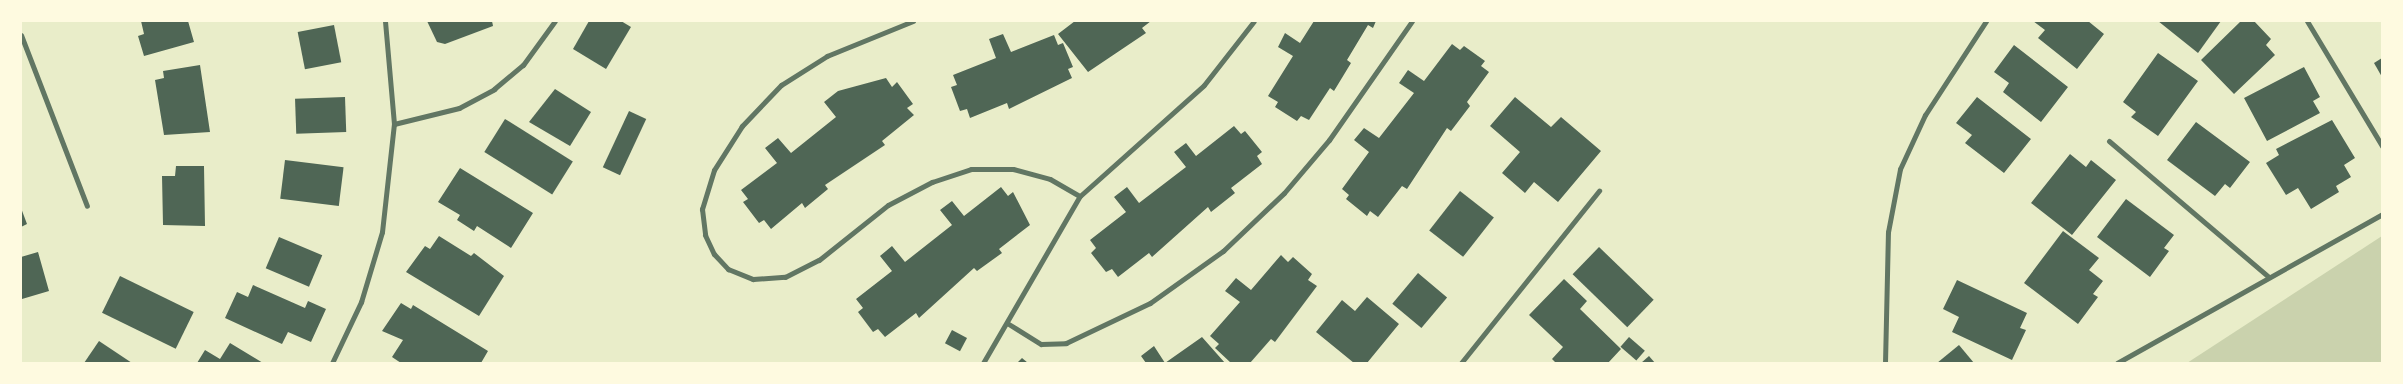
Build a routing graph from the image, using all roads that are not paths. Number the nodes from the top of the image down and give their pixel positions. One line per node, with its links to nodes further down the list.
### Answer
1 (385, 21): 9 (street)
2 (555, 21): 9 (street)
3 (912, 21): 13 (street)
4 (1254, 21): 13 (street)
5 (1412, 21): 17 (street)
6 (1986, 21): 21 (street)
7 (2307, 21): 11 (street)
8 (21, 35): 14 (street)
9 (394, 124): 19 (street)
10 (2109, 141): 16 (street)
11 (2382, 146)
12 (1599, 190): 20 (street)
13 (1080, 196): 17 (street)
14 (86, 206)
15 (2382, 214): 16 (street)
16 (2269, 277): 22 (street)
17 (1007, 323): 18 (street)
18 (983, 362)
19 (332, 363)
20 (1461, 363)
21 (1885, 363)
22 (2117, 363)

